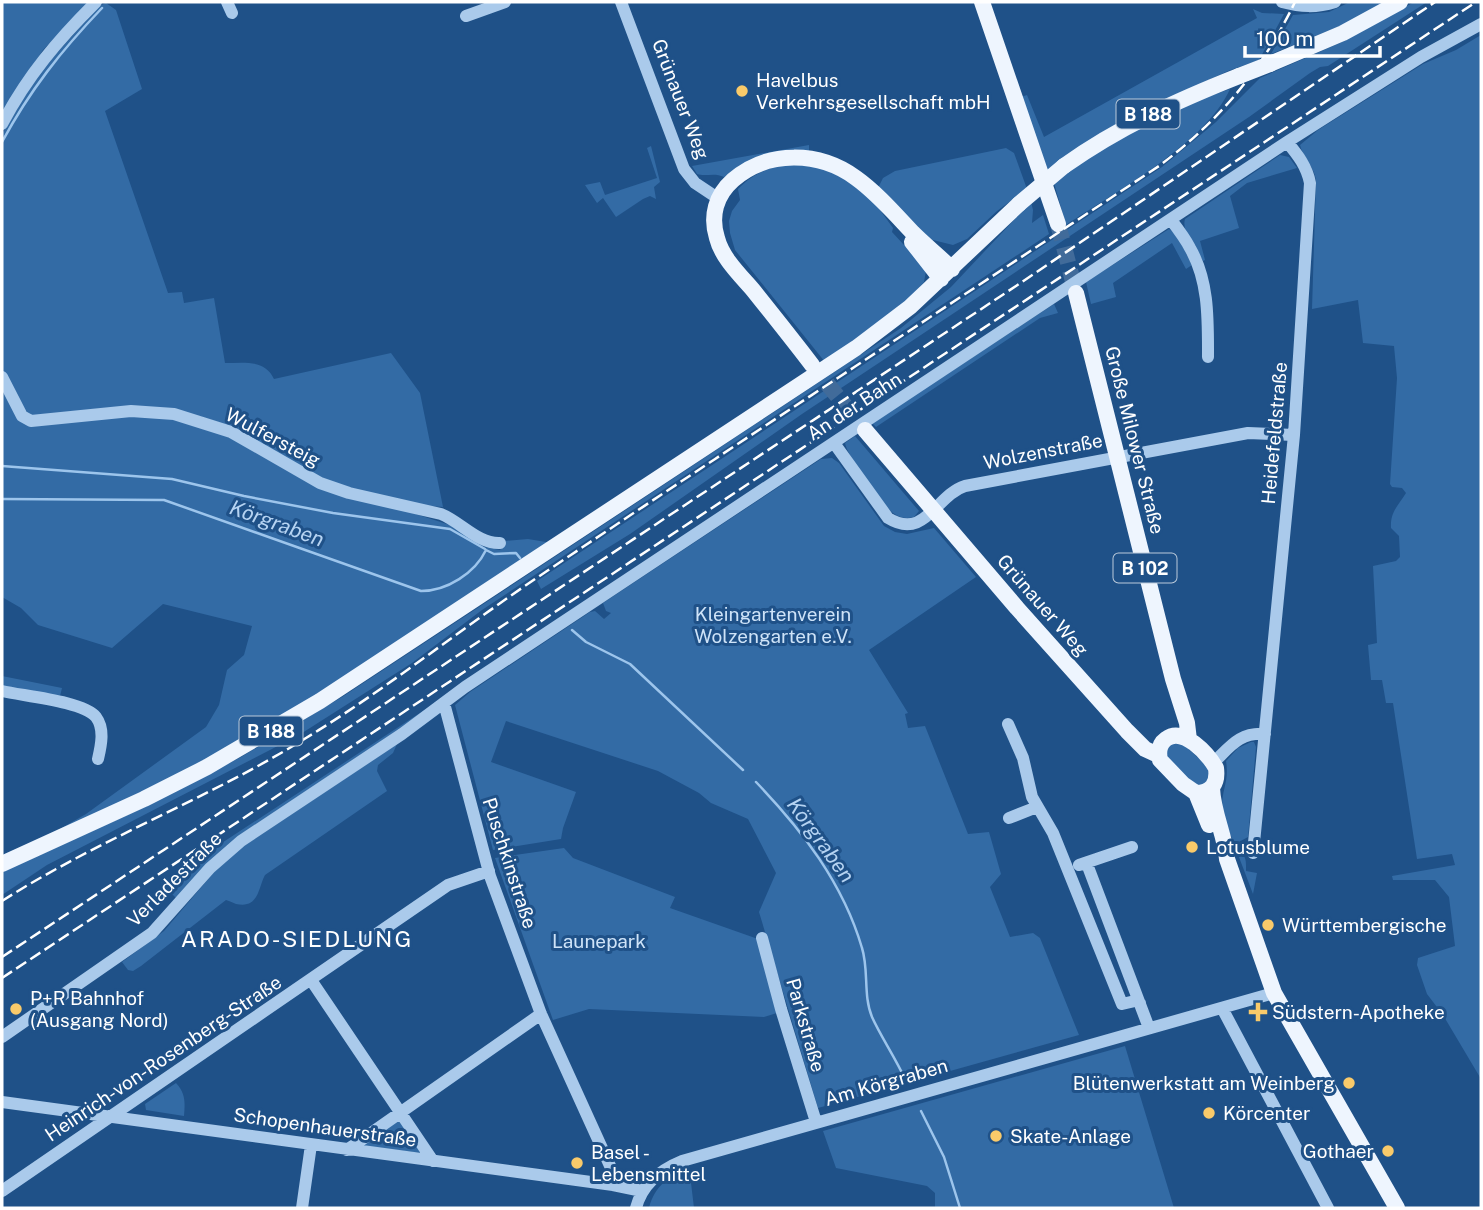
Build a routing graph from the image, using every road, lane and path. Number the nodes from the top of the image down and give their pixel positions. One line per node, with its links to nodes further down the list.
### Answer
1 (96, 2): 10 (street)
2 (505, 2): 8 (street)
3 (621, 2): 12 (street, Grünauer Weg)
4 (982, 2): 15 (main road)
5 (1335, 2): 7 (street)
6 (1399, 2): 16 (main road, B 188, bridge)
7 (1288, 3)
8 (466, 16)
9 (1481, 24): 11 (street, An der Bahn)
10 (2, 124)
11 (1287, 142): 14 (street, An der Bahn); 24 (street, Heidefeldstraße)
12 (719, 198): 13 (main road); 21 (main road)
13 (879, 198): 17 (main road); 18 (main road)
14 (1171, 220): 20 (street); 25 (street, An der Bahn)
15 (1058, 224)
16 (983, 237): 17 (main road); 18 (main road, B 188)
17 (933, 250): 18 (main road)
18 (947, 274): 41 (main road, B 188)
19 (1076, 293): 26 (main road, Große Milower Straße / B 102)
20 (1208, 357)
21 (813, 365)
22 (2, 377): 28 (street, Wulfersteig)
23 (865, 430): 27 (main road, Grünauer Weg)
24 (1294, 435): 26 (street, Wolzenstraße); 32 (street, Heidefeldstraße)
25 (834, 443): 27 (street); 30 (street, An der Bahn)
26 (1117, 457): 27 (street, Wolzenstraße); 33 (main road, Große Milower Straße / B 102)
27 (934, 511): 33 (main road, Grünauer Weg)
28 (500, 543)
29 (2, 691): 34 (street)
30 (444, 704): 44 (street, Puschkinstraße); 52 (street, Verladestraße)
31 (1008, 724): 37 (street)
32 (1265, 734): 35 (street); 40 (street, Heidefeldstraße)
33 (1171, 743): 35 (main road); 36 (main road, Große Milower Straße / B 102)
34 (98, 759)
35 (1213, 763): 36 (main road, Große Milower Straße / B 102)
36 (1204, 790): 47 (main road, Große Milower Straße / B 102)
37 (1037, 807): 38 (street); 43 (street)
38 (1009, 818)
39 (1132, 847): 42 (street)
40 (1253, 853)
41 (2, 864)
42 (1087, 864): 43 (street); 48 (street)
43 (1068, 867): 48 (street)
44 (489, 871): 46 (street, Heinrich-von-Rosenberg-Straße); 50 (street, Puschkinstraße)
45 (762, 938): 56 (street, Parkstraße)
46 (311, 980): 54 (street); 55 (street, Heinrich-von-Rosenberg-Straße)
47 (1274, 993): 49 (street, Am Körgraben); 66 (main road, Große Milower Straße / B 102)
48 (1140, 1003): 51 (street)
49 (1222, 1008): 51 (street, Am Körgraben); 65 (street)
50 (541, 1014): 54 (street); 60 (street, Puschkinstraße)
51 (1149, 1028): 56 (street, Am Körgraben)
52 (2, 1037)
53 (2, 1102): 55 (street, Schopenhauerstraße)
54 (401, 1112): 58 (street); 59 (street)
55 (110, 1117): 57 (street, Schopenhauerstraße); 61 (street, Heinrich-von-Rosenberg-Straße)
56 (816, 1122): 62 (street, Am Körgraben)
57 (311, 1144): 58 (street, Schopenhauerstraße); 63 (street)
58 (347, 1150): 59 (street, Schopenhauerstraße)
59 (433, 1161): 60 (street, Schopenhauerstraße)
60 (613, 1185): 62 (street, Schopenhauerstraße)
61 (2, 1191)
62 (642, 1191): 64 (street)
63 (302, 1208)
64 (636, 1208)
65 (1328, 1208)
66 (1397, 1208)

